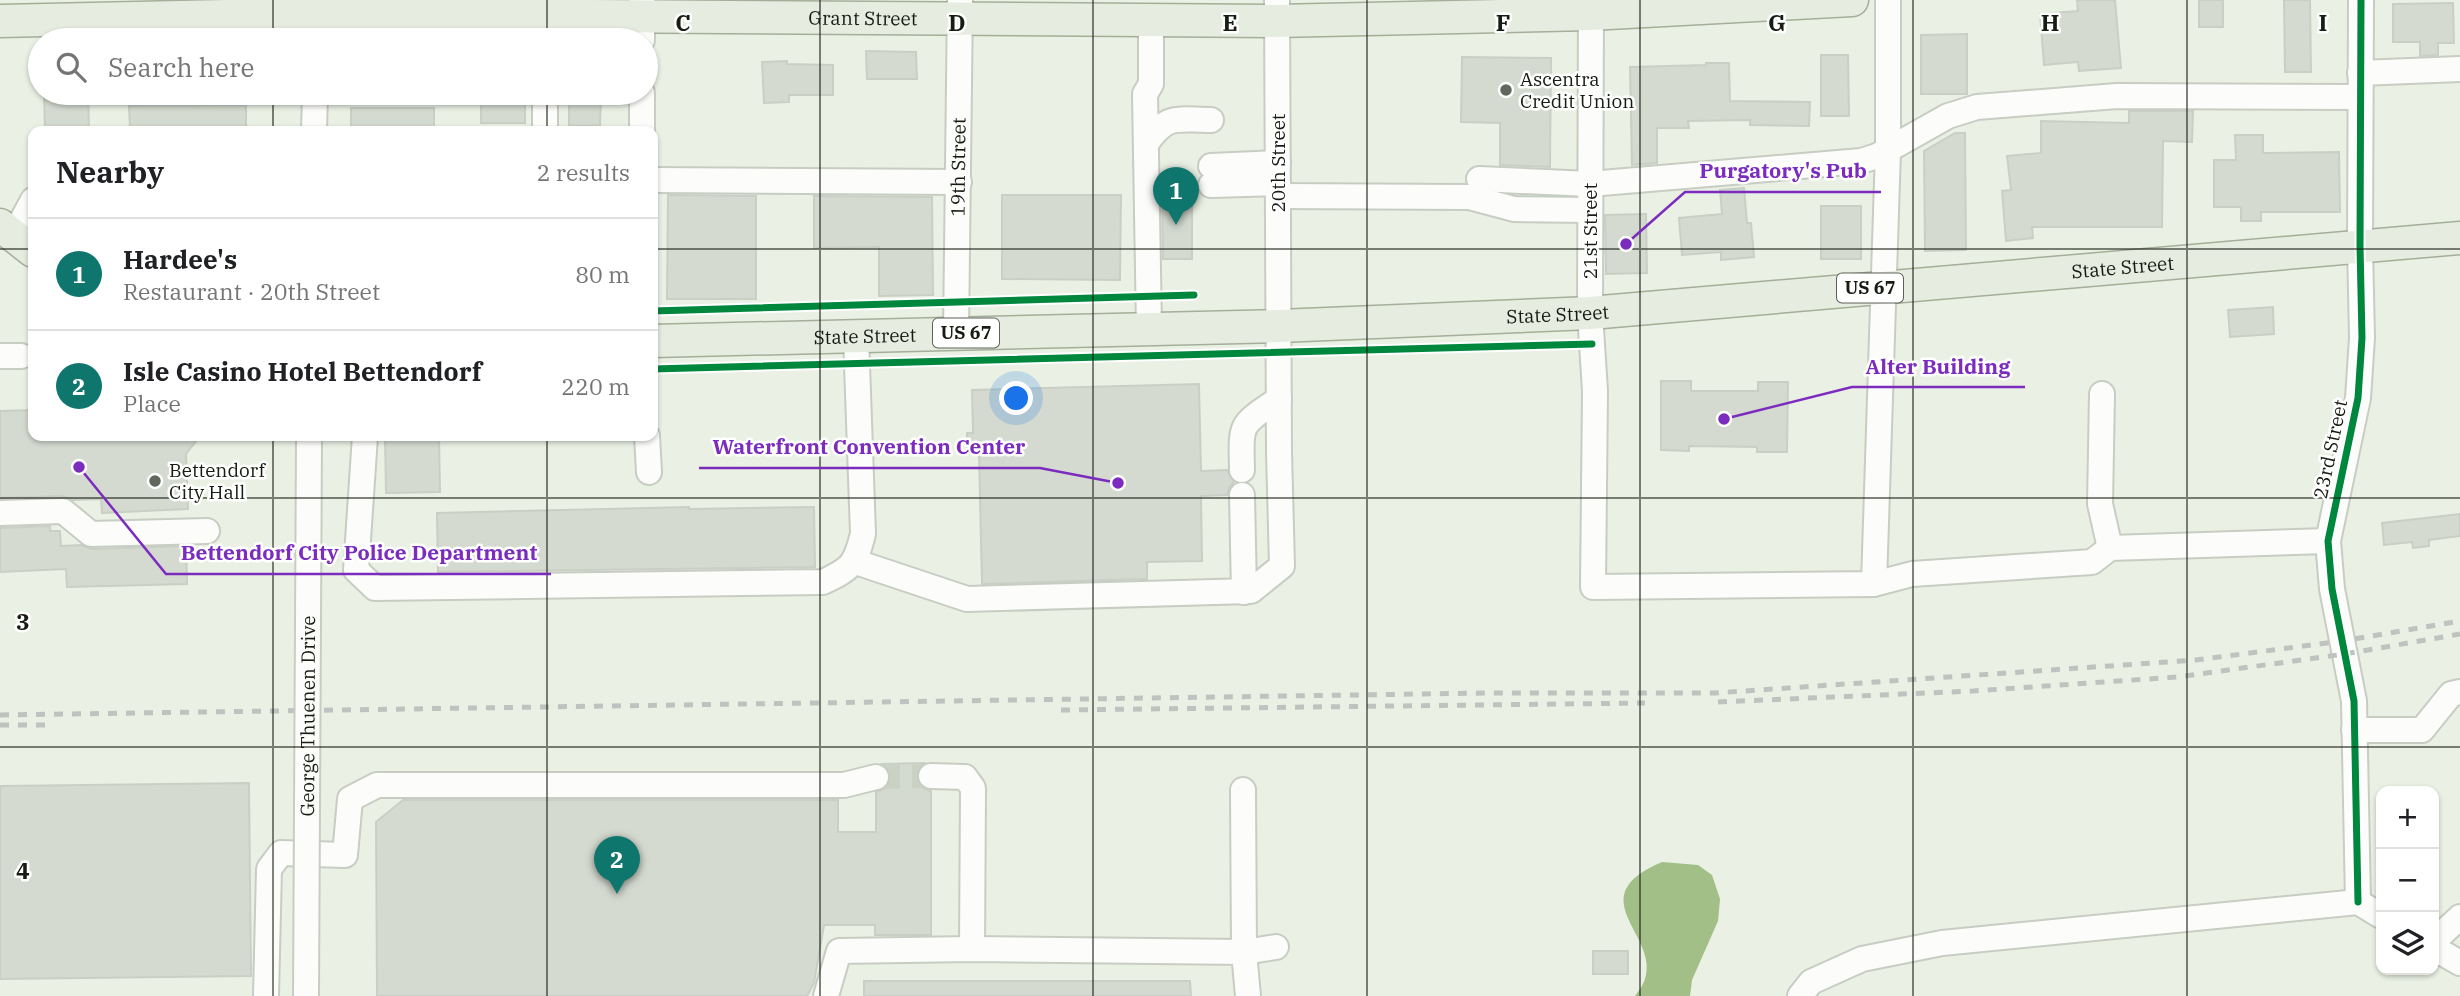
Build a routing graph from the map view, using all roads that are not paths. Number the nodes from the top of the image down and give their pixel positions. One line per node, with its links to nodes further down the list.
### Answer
1 (1852, 0): 4 (main road, Grant Street)
2 (1888, 0): 22 (street)
3 (2361, 0): 13 (street, 23rd Street)
4 (1591, 7): 6 (main road, Grant Street); 28 (street, 21st Street)
5 (960, 9): 8 (main road, Grant Street); 9 (main road, Grant Street); 27 (street, 19th Street)
6 (1277, 10): 9 (main road, Grant Street); 26 (street, 20th Street)
7 (317, 18): 10 (main road, Grant Street); 11 (main road, Grant Street)
8 (642, 19): 11 (main road, Grant Street)
9 (1151, 20): 21 (street)
10 (0, 21)
11 (545, 28)
12 (2460, 69): 13 (street)
13 (2360, 85): 22 (street); 33 (street, 23rd Street)
14 (315, 105): 18 (street)
15 (545, 105): 19 (street)
16 (642, 105): 20 (street)
17 (1211, 120): 21 (street)
18 (314, 126)
19 (545, 126)
20 (642, 126)
21 (1146, 144): 37 (street)
22 (1888, 150): 28 (street); 34 (street)
23 (1211, 175): 26 (street)
24 (1479, 179): 28 (street)
25 (658, 180): 27 (street)
26 (1278, 181): 29 (street); 36 (street, 20th Street)
27 (959, 182): 38 (street, 19th Street)
28 (1590, 184): 29 (street, 21st Street)
29 (1590, 210): 35 (street, 21st Street)
30 (28, 211): 31 (street)
31 (16, 237)
32 (2460, 238): 33 (main road, State Street / US 67)
33 (2360, 246): 34 (main road, State Street / US 67); 51 (street, 23rd Street)
34 (1883, 287): 35 (main road, State Street / US 67); 54 (street)
35 (1590, 313): 36 (main road, State Street / US 67); 54 (street, 21st Street)
36 (1279, 326): 37 (main road, State Street / US 67); 42 (street, 20th Street)
37 (1149, 328): 38 (main road, State Street / US 67)
38 (956, 333): 39 (main road, State Street / US 67)
39 (856, 336): 40 (main road, State Street / US 67); 53 (street)
40 (658, 341)
41 (2102, 394): 52 (street)
42 (1279, 399): 46 (street); 55 (street, 20th Street)
43 (309, 441): 71 (street, George Thuenen Drive, bridge)
44 (365, 441): 53 (street)
45 (647, 441): 47 (street)
46 (1242, 470)
47 (649, 472)
48 (1242, 495): 55 (street)
49 (0, 513): 50 (street)
50 (206, 531)
51 (2328, 541): 52 (street); 57 (street, 23rd Street)
52 (2110, 548): 54 (street)
53 (856, 562): 55 (street)
54 (1874, 584)
55 (1244, 592)
56 (2460, 692): 57 (street)
57 (2354, 730): 61 (street, 23rd Street)
58 (931, 776): 66 (street)
59 (876, 777): 70 (street)
60 (1243, 790): 68 (street)
61 (2358, 902): 62 (street); 74 (street)
62 (2376, 913)
63 (2460, 917): 64 (street)
64 (2439, 936)
65 (1276, 947): 68 (street)
66 (972, 949): 68 (street); 72 (street)
67 (2439, 950): 69 (street)
68 (1244, 952): 73 (street)
69 (2460, 963)
70 (266, 996)
71 (306, 996)
72 (826, 996)
73 (1248, 996)
74 (1800, 996)

